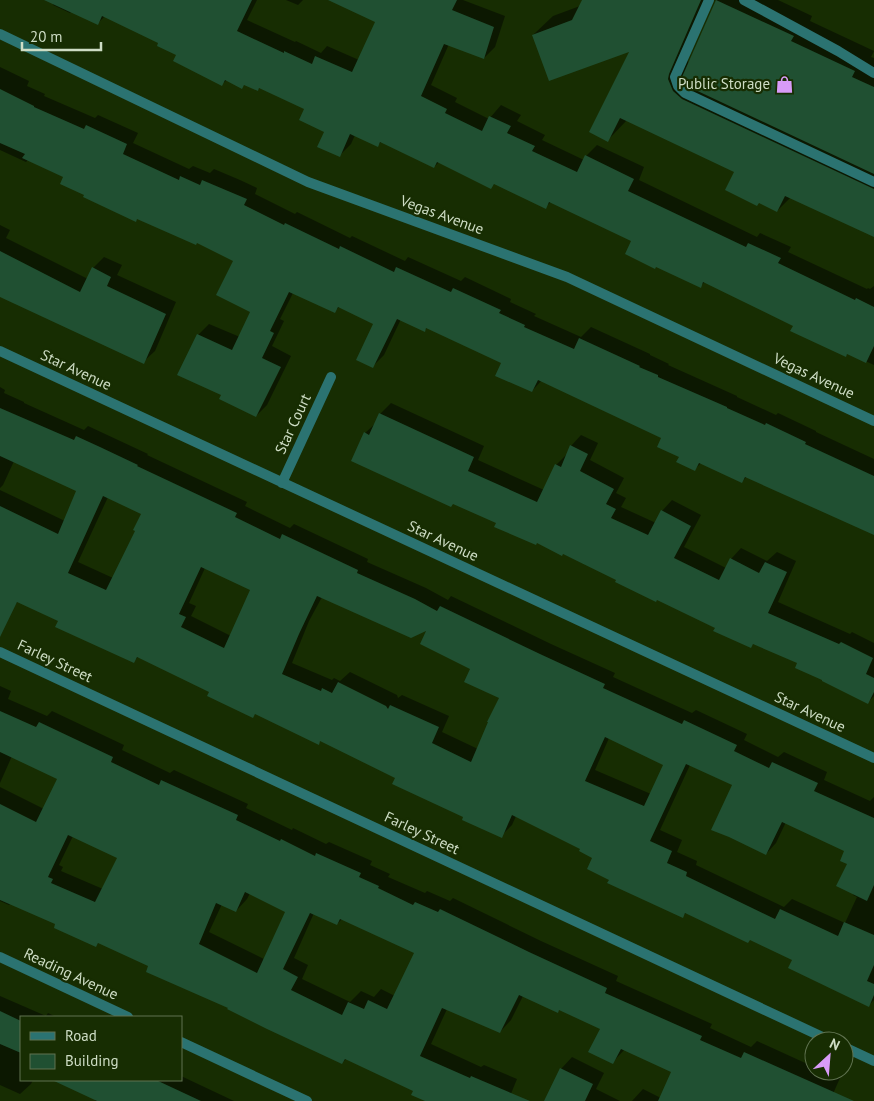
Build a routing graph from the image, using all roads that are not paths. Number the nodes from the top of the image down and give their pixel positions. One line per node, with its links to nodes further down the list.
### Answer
1 (710, 0): 5 (street)
2 (744, 0): 4 (street)
3 (0, 34): 8 (street, Vegas Avenue)
4 (874, 73)
5 (874, 182)
6 (0, 351): 9 (street, Star Avenue)
7 (332, 377): 9 (street, Star Court)
8 (874, 421)
9 (282, 483): 11 (street, Star Avenue)
10 (0, 652): 14 (street, Farley Street)
11 (874, 758)
12 (0, 957): 13 (street, Reading Avenue)
13 (126, 1016)
14 (810, 1031)
15 (182, 1042): 18 (street)
16 (854, 1052): 17 (street)
17 (874, 1061)
18 (307, 1101)

